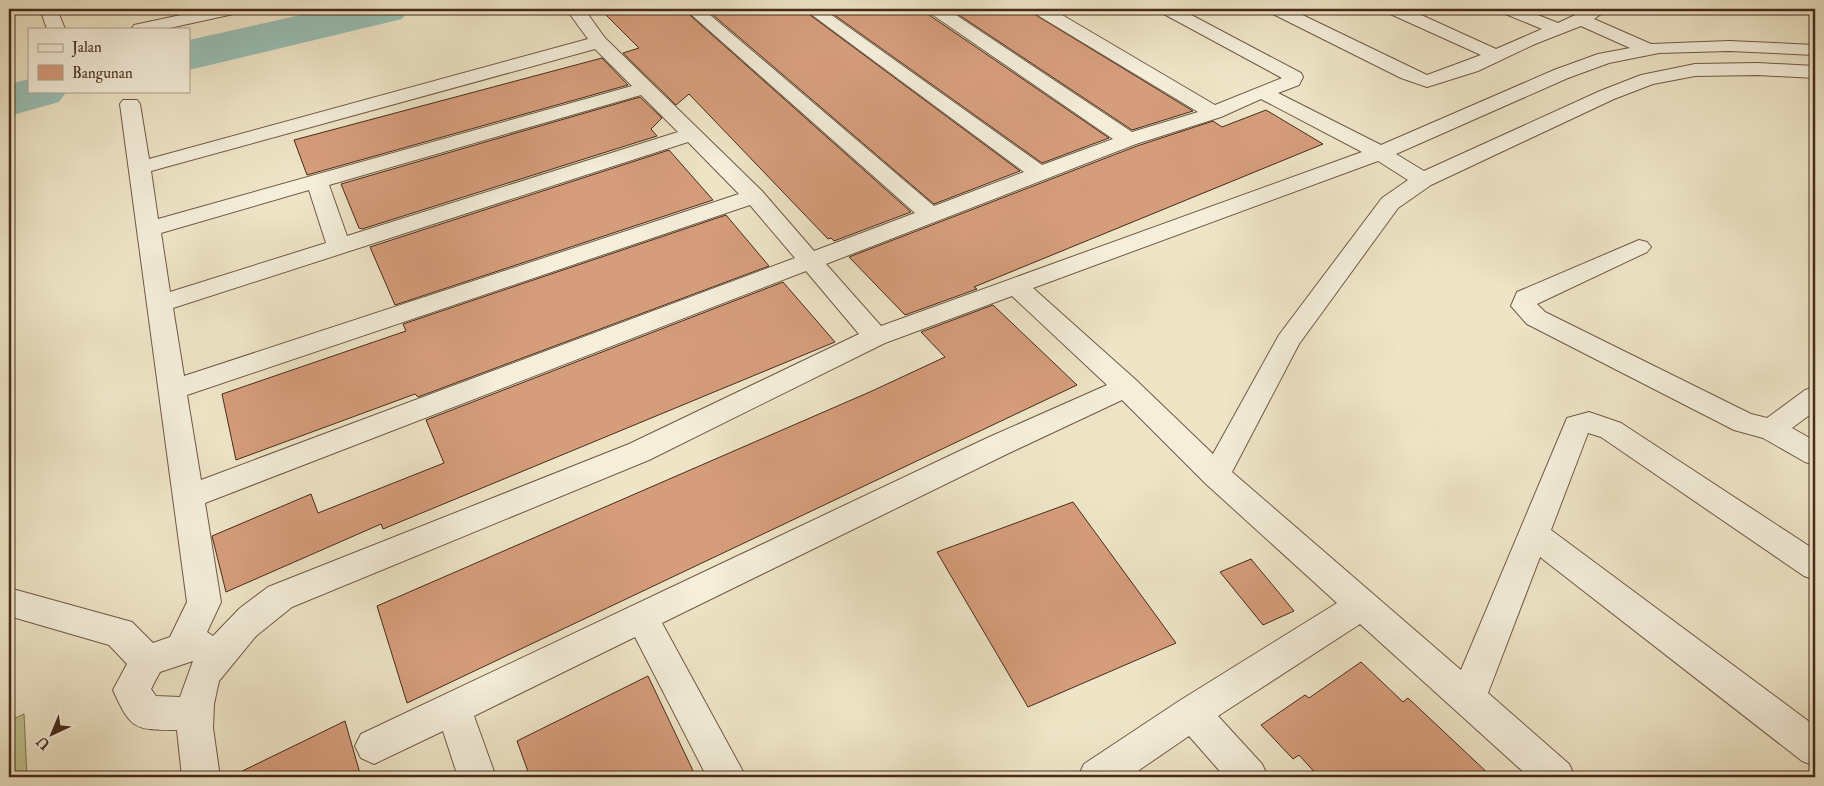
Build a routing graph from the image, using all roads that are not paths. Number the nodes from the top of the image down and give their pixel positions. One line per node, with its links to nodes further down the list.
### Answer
1 (49, 9): 15 (street)
2 (232, 9): 13 (street)
3 (579, 9): 18 (street)
4 (693, 9): 37 (street)
5 (812, 9): 33 (street)
6 (936, 9): 30 (street)
7 (1040, 9): 28 (street)
8 (1168, 9): 26 (street)
9 (1277, 9): 22 (street)
10 (1394, 9): 22 (street)
11 (1510, 9): 17 (street)
12 (1600, 9): 14 (street)
13 (190, 13): 16 (street)
14 (1581, 20): 17 (street); 20 (street)
15 (56, 28)
16 (143, 28)
17 (1558, 29): 22 (street)
18 (599, 42): 25 (street); 32 (street)
19 (1680, 48): 20 (street); 21 (street); 23 (street)
20 (1650, 50): 31 (street)
21 (1815, 50)
22 (1495, 56)
23 (1715, 70): 24 (street); 35 (street)
24 (1815, 72)
25 (645, 88): 29 (street); 34 (street)
26 (1262, 92): 28 (street); 31 (street)
27 (130, 104): 32 (street)
28 (1214, 113): 30 (street)
29 (691, 134): 36 (street); 39 (street)
30 (1129, 140): 33 (street)
31 (1380, 153): 35 (street); 42 (street)
32 (139, 168): 38 (street)
33 (1040, 174): 37 (street)
34 (316, 180): 38 (street); 39 (street)
35 (1423, 180): 50 (street)
36 (754, 196): 41 (street); 46 (street)
37 (931, 215): 41 (street)
38 (148, 229): 43 (street)
39 (340, 246): 43 (street)
40 (1639, 247): 48 (street)
41 (810, 260): 44 (street); 51 (street)
42 (1015, 285): 44 (street); 45 (street)
43 (159, 304): 46 (street)
44 (876, 337): 57 (street)
45 (1126, 387): 50 (street); 56 (street)
46 (172, 390): 51 (street)
47 (1815, 397): 48 (street)
48 (1771, 429): 49 (street)
49 (1815, 454)
50 (1216, 476): 55 (street)
51 (188, 497): 58 (street)
52 (1533, 534): 53 (street); 60 (street); 65 (street)
53 (1815, 567)
54 (9, 602): 59 (street)
55 (1362, 605): 60 (street); 62 (street)
56 (642, 616): 61 (street); 68 (street)
57 (229, 641): 58 (street); 63 (street)
58 (182, 648): 59 (street)
59 (148, 661): 63 (street)
60 (1468, 698): 71 (street)
61 (453, 707): 64 (street); 67 (street)
62 (1192, 713): 69 (street); 70 (street)
63 (194, 714): 66 (street)
64 (374, 746)
65 (1815, 748)
66 (201, 777)
67 (477, 777)
68 (727, 777)
69 (1097, 777)
70 (1249, 777)
71 (1556, 777)

